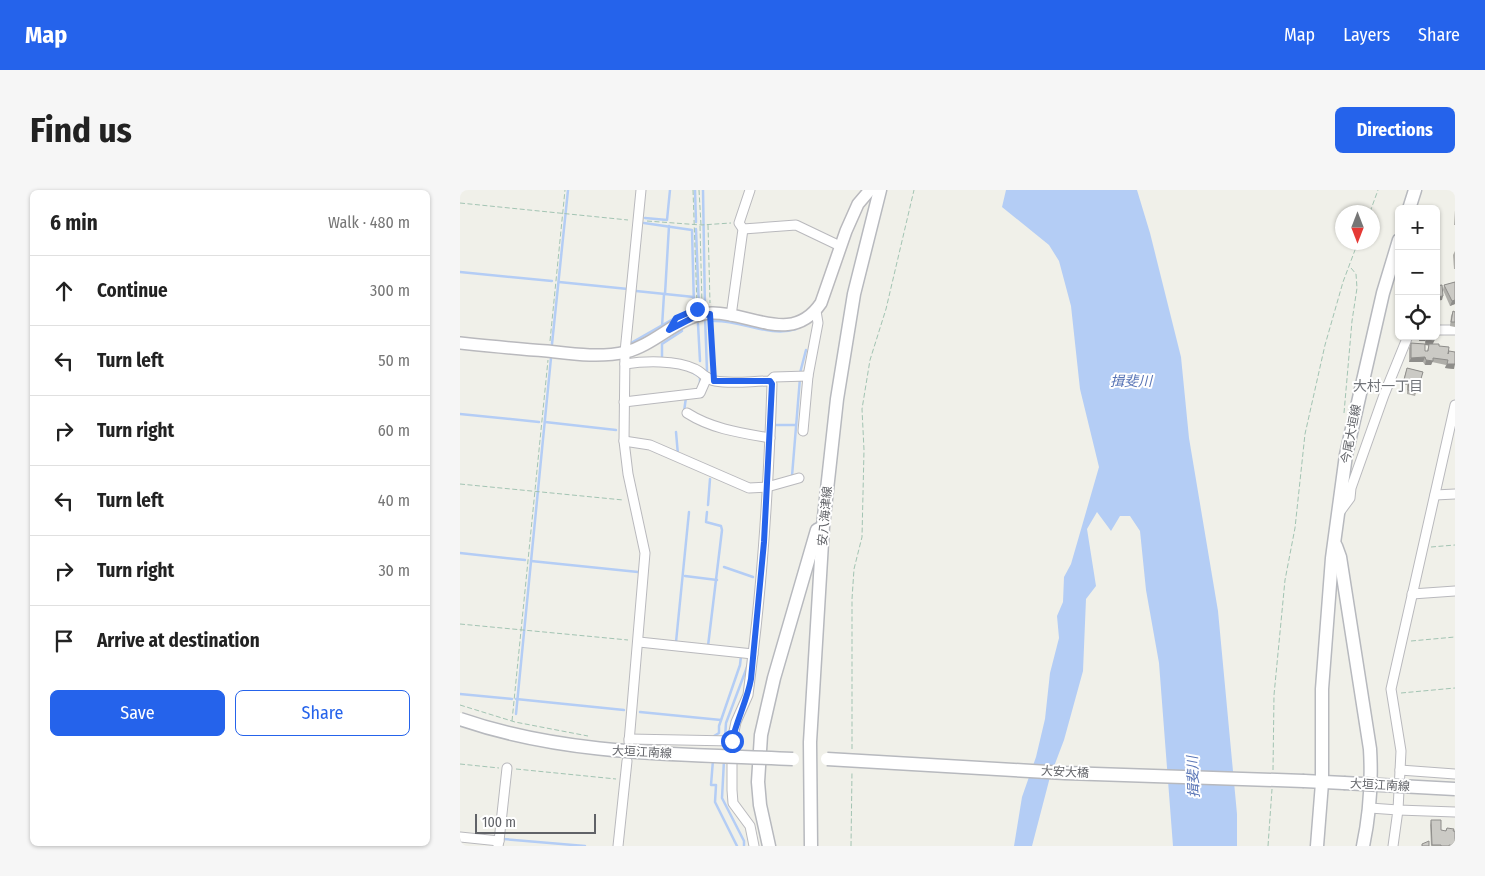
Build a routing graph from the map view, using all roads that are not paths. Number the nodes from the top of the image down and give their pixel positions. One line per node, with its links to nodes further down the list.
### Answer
1 (641, 190): 18 (street)
2 (750, 190): 9 (street)
3 (870, 190): 10 (street)
4 (880, 190): 33 (main road, 安八海津線)
5 (1415, 190): 7 (main road)
6 (1422, 190): 8 (street)
7 (1410, 205)
8 (1412, 205)
9 (741, 226): 10 (street); 13 (street)
10 (840, 246): 12 (street)
11 (1396, 250): 32 (main road, 今尾大垣線)
12 (816, 311): 13 (street); 19 (street)
13 (731, 316): 18 (street)
14 (1440, 330): 15 (street)
15 (1455, 330)
16 (1406, 340): 32 (street)
17 (460, 343): 18 (street)
18 (625, 358): 20 (street); 22 (street)
19 (808, 376): 21 (street); 25 (street)
20 (710, 379): 21 (street); 22 (street)
21 (770, 381): 26 (street)
22 (624, 402): 27 (street)
23 (1455, 405): 31 (street)
24 (687, 413): 26 (street)
25 (803, 432)
26 (770, 438): 29 (street)
27 (624, 441): 29 (street); 37 (street)
28 (799, 478): 29 (street)
29 (768, 487): 38 (street)
30 (1455, 494): 31 (street)
31 (1435, 495): 36 (street)
32 (1338, 513): 34 (main road, 今尾大垣線)
33 (823, 526): 41 (main road, 安八海津線); 57 (main road)
34 (1334, 542): 48 (main road, 今尾大垣線); 50 (main road)
35 (1455, 591): 36 (street)
36 (1412, 594): 45 (street)
37 (639, 642): 38 (street); 40 (street)
38 (753, 654): 40 (street)
39 (460, 719): 41 (main road, 大垣江南線, bridge)
40 (732, 741): 56 (street)
41 (810, 759): 42 (main road, 大垣江南線); 58 (main road, 安八海津線)
42 (827, 759): 47 (main road, 大安大橋, bridge)
43 (627, 761): 55 (street)
44 (507, 768): 54 (street)
45 (1400, 770): 46 (street); 51 (street)
46 (1455, 774)
47 (1304, 781): 48 (main road, 大垣江南線)
48 (1322, 782): 49 (main road, 大垣江南線, bridge); 59 (main road, 今尾大垣線)
49 (1455, 789)
50 (1370, 808): 51 (street); 60 (main road)
51 (1398, 810): 52 (street); 61 (street)
52 (1455, 812)
53 (460, 837): 54 (street)
54 (498, 844)
55 (618, 846)
56 (754, 846)
57 (769, 846)
58 (811, 846)
59 (1317, 846)
60 (1363, 846)
61 (1393, 846)

